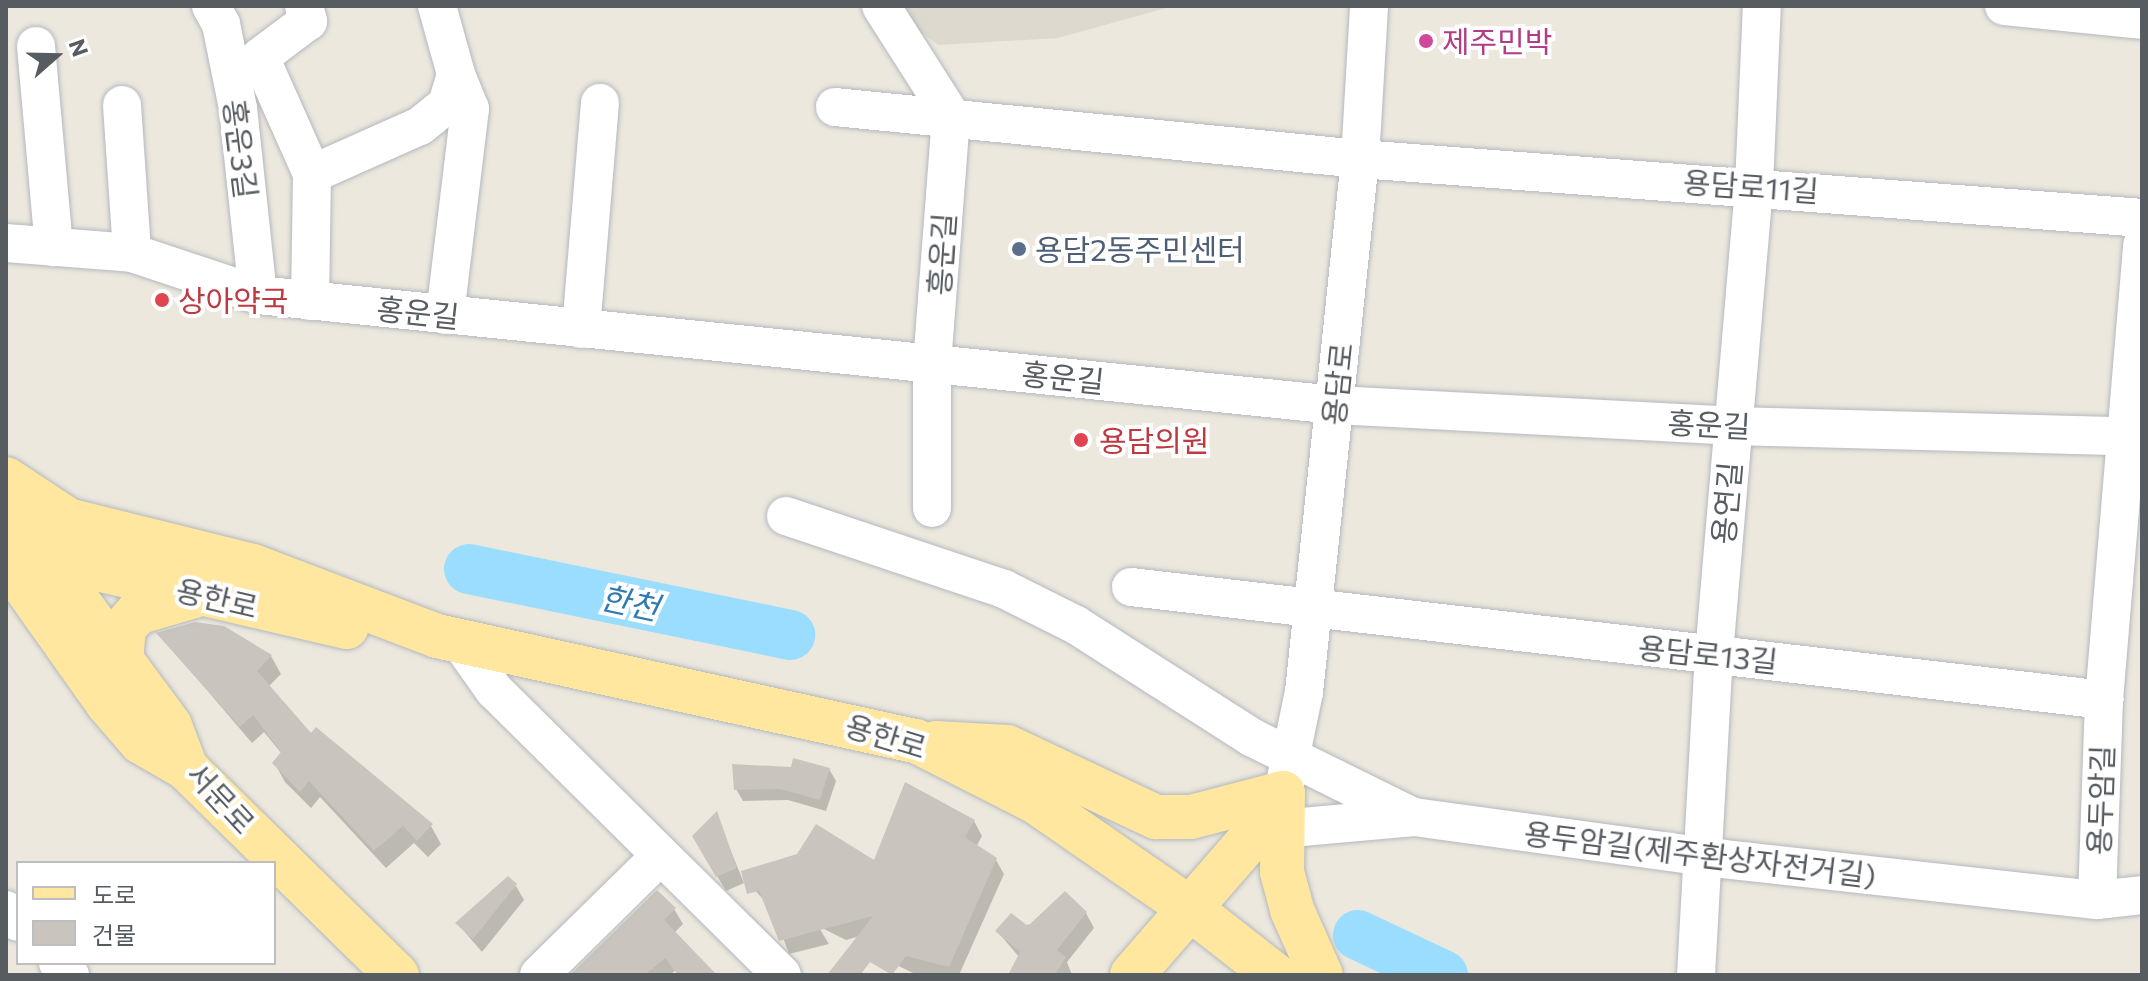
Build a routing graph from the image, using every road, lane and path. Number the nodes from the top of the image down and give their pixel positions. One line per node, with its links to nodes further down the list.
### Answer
1 (211, 6): 23 (street, 홍운3길)
2 (304, 6): 16 (street)
3 (437, 6): 10 (street)
4 (881, 6): 14 (street)
5 (1369, 6): 15 (street, 용담로)
6 (1762, 6): 17 (street, 용연길)
7 (2004, 6): 8 (street)
8 (2142, 20)
9 (36, 46): 21 (street)
10 (456, 74): 16 (street); 25 (street)
11 (600, 103): 26 (street)
12 (122, 105): 22 (street)
13 (835, 107): 14 (street)
14 (951, 116): 15 (street); 27 (street, 흥운길)
15 (1360, 159): 17 (street, 용담로11길); 28 (street, 용담로)
16 (312, 174): 24 (street)
17 (1754, 186): 18 (street, 용담로11길); 29 (street, 용연길)
18 (2142, 218)
19 (6, 243): 21 (street, 홍운길)
20 (2142, 245): 30 (street)
21 (54, 247): 22 (street, 홍운길)
22 (132, 253): 23 (street, 홍운길)
23 (258, 295): 24 (street, 홍운길)
24 (310, 301): 25 (street, 홍운길)
25 (445, 315): 26 (street, 홍운길)
26 (581, 329): 27 (street, 홍운길)
27 (932, 364): 28 (street, 홍운길); 33 (street, 흥운길)
28 (1335, 405): 29 (street, 홍운길); 40 (street, 용담로)
29 (1732, 426): 30 (street, 홍운길); 42 (street, 용연길)
30 (2136, 437): 44 (street)
31 (6, 479): 38 (main road, 용한로)
32 (6, 504): 36 (main road)
33 (932, 508)
34 (786, 516): 47 (street)
35 (6, 533): 36 (main road, 용한로)
36 (25, 560): 39 (main road, 용한로); 43 (main road, 서문로); 46 (main road)
37 (1131, 587): 40 (street)
38 (312, 590): 39 (main road); 41 (main road, 용한로)
39 (196, 592): 41 (main road, 용한로); 43 (main road)
40 (1312, 610): 42 (street, 용담로13길); 47 (street, 용담로)
41 (449, 639): 45 (main road, 용한로); 50 (street)
42 (1714, 654): 44 (street, 용담로13길); 49 (street, 용연길)
43 (121, 661): 46 (main road, 서문로)
44 (2104, 700): 54 (street, 용두암길)
45 (918, 742): 47 (main road); 55 (main road, 용한로)
46 (186, 768): 51 (main road, 서문로)
47 (1278, 802): 48 (street, 용두암길(제주환상자전거길)); 48 (street); 55 (main road); 63 (main road)
48 (1414, 817): 49 (street, 용두암길(제주환상자전거길))
49 (1705, 857): 54 (street, 용두암길(제주환상자전거길)); 56 (street, 용연길)
50 (658, 858): 58 (street); 59 (street)
51 (275, 861)
52 (276, 862): 57 (main road, 서문로)
53 (2142, 895): 54 (street, 용두암길(제주환상자전거길))
54 (2097, 900)
55 (1188, 907): 60 (main road); 61 (street); 62 (main road, 용한로)
56 (1698, 961)
57 (377, 968)
58 (539, 975)
59 (782, 975)
60 (1132, 975)
61 (1237, 975)
62 (1275, 975)
63 (1321, 975)

